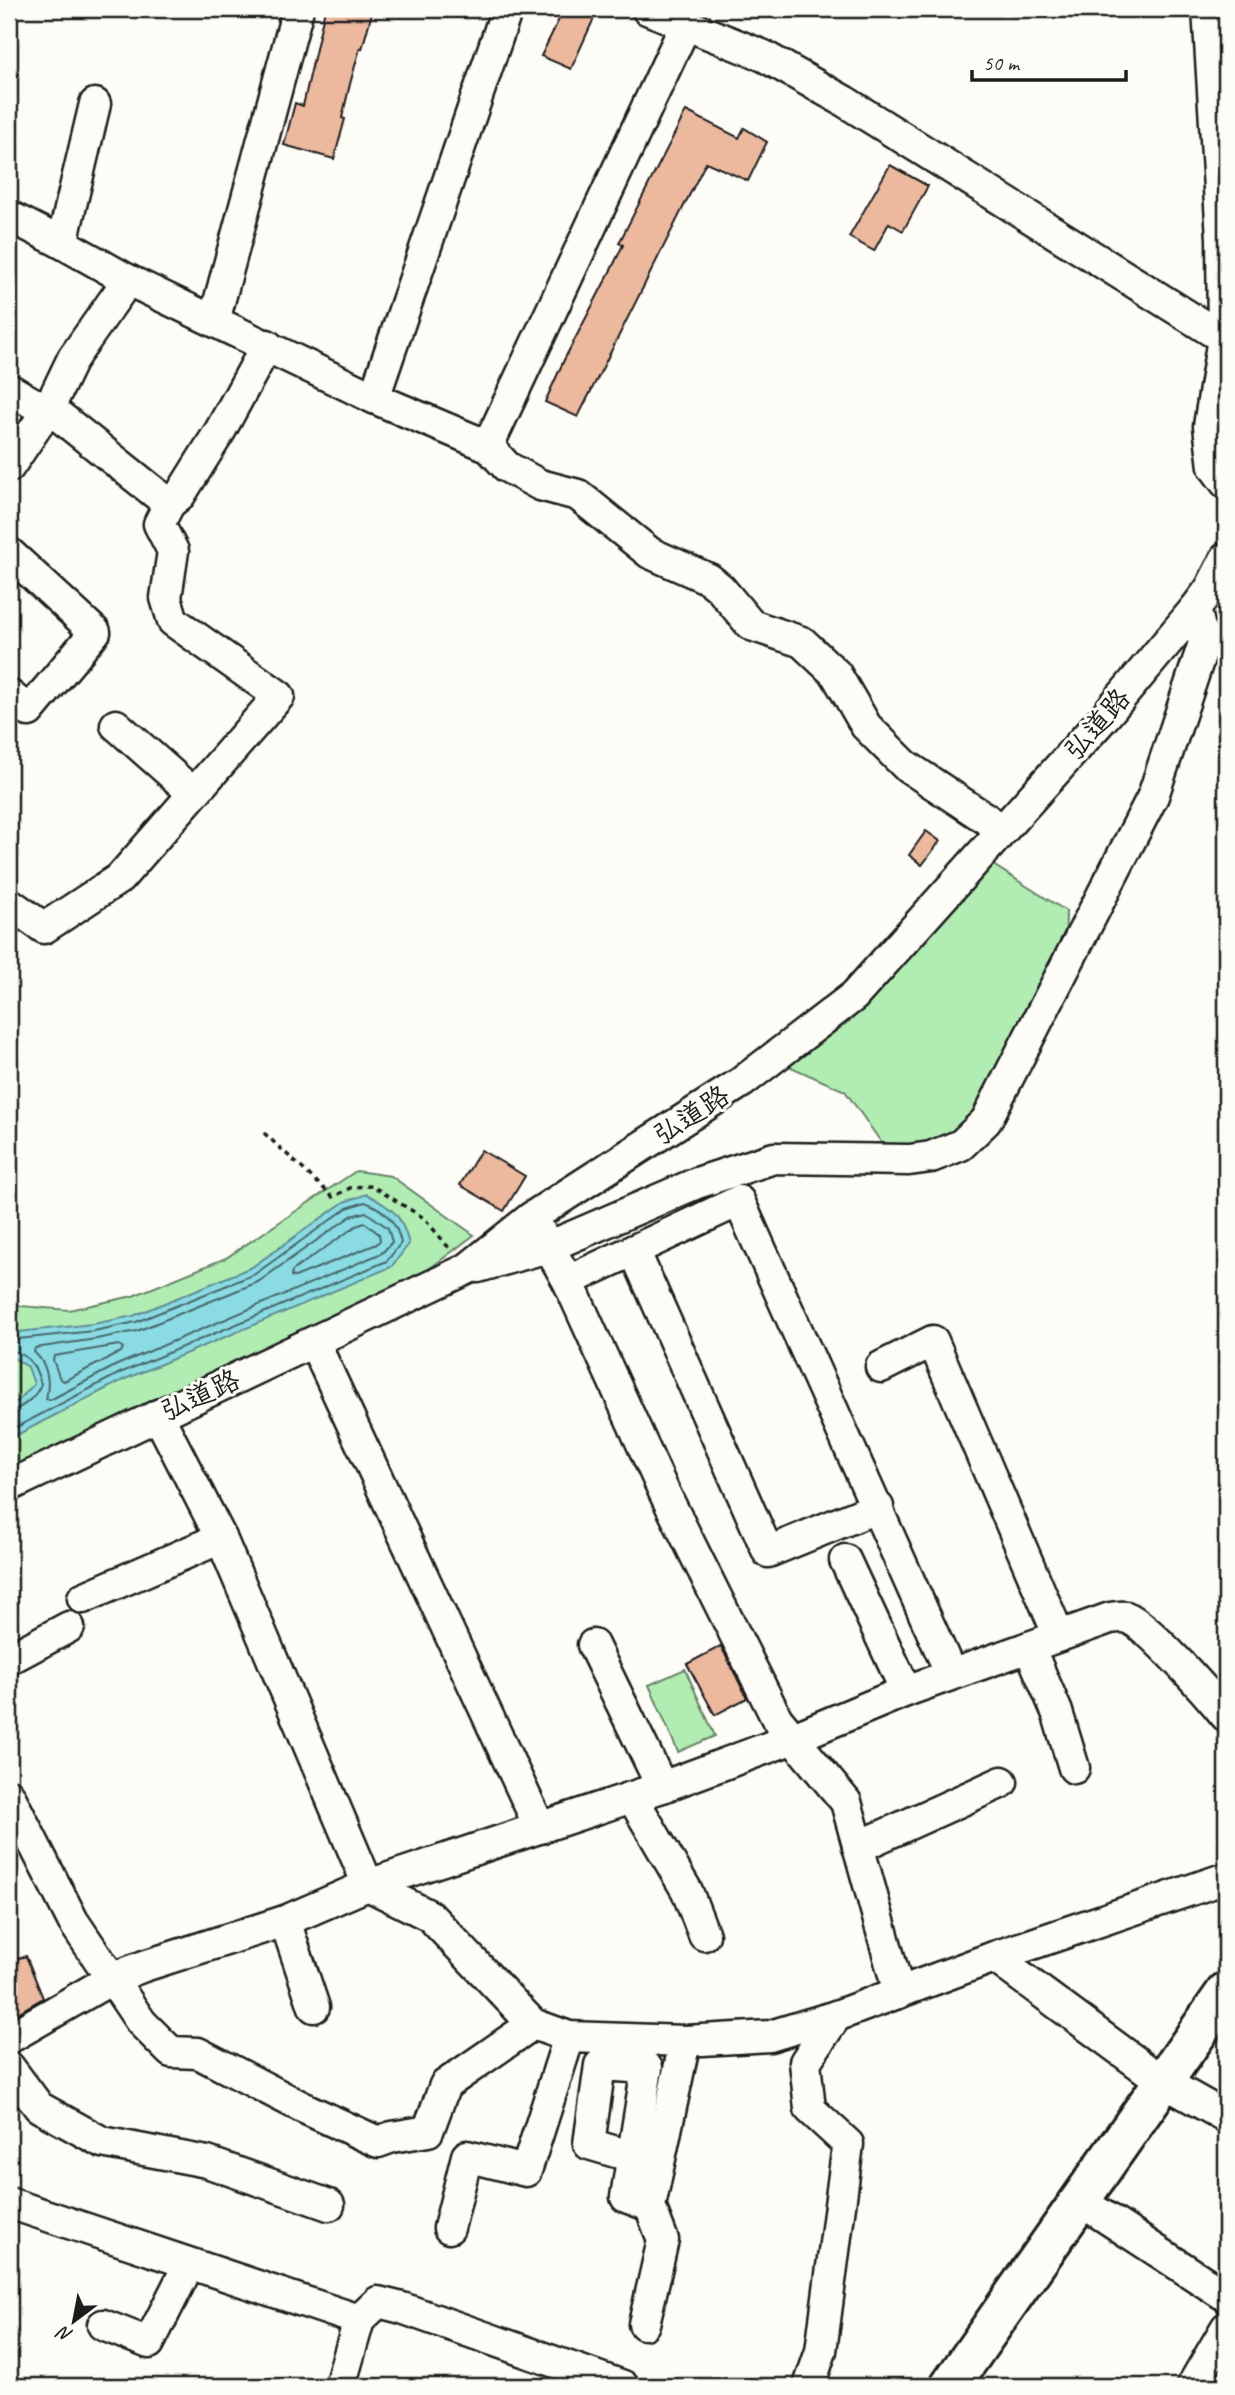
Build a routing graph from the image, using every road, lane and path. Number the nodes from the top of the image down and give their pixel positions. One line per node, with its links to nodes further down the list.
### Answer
1 (298, 9): 10 (street)
2 (507, 9): 14 (street)
3 (647, 9): 5 (street)
4 (1208, 9): 11 (street)
5 (685, 26): 11 (street); 16 (street)
6 (94, 104): 8 (street)
7 (9, 216): 8 (street)
8 (62, 243): 9 (street)
9 (128, 280): 10 (street); 15 (street)
10 (214, 321): 12 (street)
11 (1223, 338): 18 (street)
12 (267, 345): 14 (street); 19 (street)
13 (9, 389): 15 (street)
14 (374, 398): 16 (street)
15 (49, 408): 17 (street); 19 (street)
16 (488, 446): 26 (street)
17 (9, 467)
18 (1226, 483)
19 (169, 504): 25 (street)
20 (9, 554): 23 (street)
21 (1226, 558): 22 (street, 弘道路)
22 (1195, 608): 26 (street, 弘道路); 30 (street)
23 (9, 695)
24 (116, 725): 25 (street)
25 (193, 793): 27 (street)
26 (1003, 830): 29 (street, 弘道路)
27 (9, 903)
28 (264, 1133): 32 (path)
29 (532, 1217): 30 (street); 32 (street, 弘道路)
30 (548, 1247): 32 (street); 33 (street)
31 (634, 1250): 33 (street); 38 (street); 38 (street)
32 (467, 1269): 34 (street, 弘道路)
33 (568, 1281): 50 (street)
34 (314, 1342): 36 (street, 弘道路); 56 (street)
35 (881, 1367): 43 (street)
36 (158, 1415): 37 (street, 弘道路); 39 (street)
37 (9, 1486)
38 (878, 1507): 47 (street)
39 (221, 1538): 41 (street); 59 (street)
40 (845, 1560): 48 (street)
41 (83, 1598)
42 (69, 1627): 46 (street)
43 (1059, 1636): 45 (street); 49 (street)
44 (593, 1645): 53 (street)
45 (1029, 1647): 47 (street); 51 (street)
46 (9, 1659)
47 (951, 1674): 48 (street)
48 (906, 1691): 50 (street)
49 (1226, 1716)
50 (791, 1739): 53 (street); 57 (street)
51 (1074, 1768)
52 (1002, 1782): 57 (street)
53 (662, 1787): 55 (street)
54 (9, 1795): 63 (street)
55 (632, 1797): 56 (street); 61 (street)
56 (540, 1828): 59 (street)
57 (858, 1847): 65 (street)
58 (1226, 1878): 62 (street)
59 (368, 1885): 60 (street); 68 (street)
60 (285, 1921): 63 (street); 66 (street)
61 (704, 1935)
62 (994, 1956): 65 (street); 73 (street)
63 (113, 1978): 68 (street); 70 (street)
64 (1226, 1992): 73 (main road)
65 (899, 1993): 67 (street)
66 (314, 2007)
67 (836, 2016): 71 (street); 89 (street)
68 (533, 2024): 69 (street)
69 (569, 2037): 71 (street); 80 (street)
70 (9, 2038)
71 (685, 2041): 79 (street)
72 (9, 2067): 78 (street)
73 (1162, 2081): 74 (street); 76 (main road)
74 (1226, 2117)
75 (633, 2157): 79 (street)
76 (1079, 2200): 82 (street); 90 (main road)
77 (9, 2203): 81 (street)
78 (329, 2205)
79 (650, 2206): 84 (street)
80 (449, 2228)
81 (189, 2264): 83 (street); 85 (street)
82 (1226, 2296)
83 (359, 2320): 87 (street); 88 (street)
84 (645, 2324)
85 (103, 2325)
86 (1226, 2328): 91 (street)
87 (340, 2386)
88 (623, 2386)
89 (809, 2386)
90 (950, 2386)
91 (1192, 2386)

